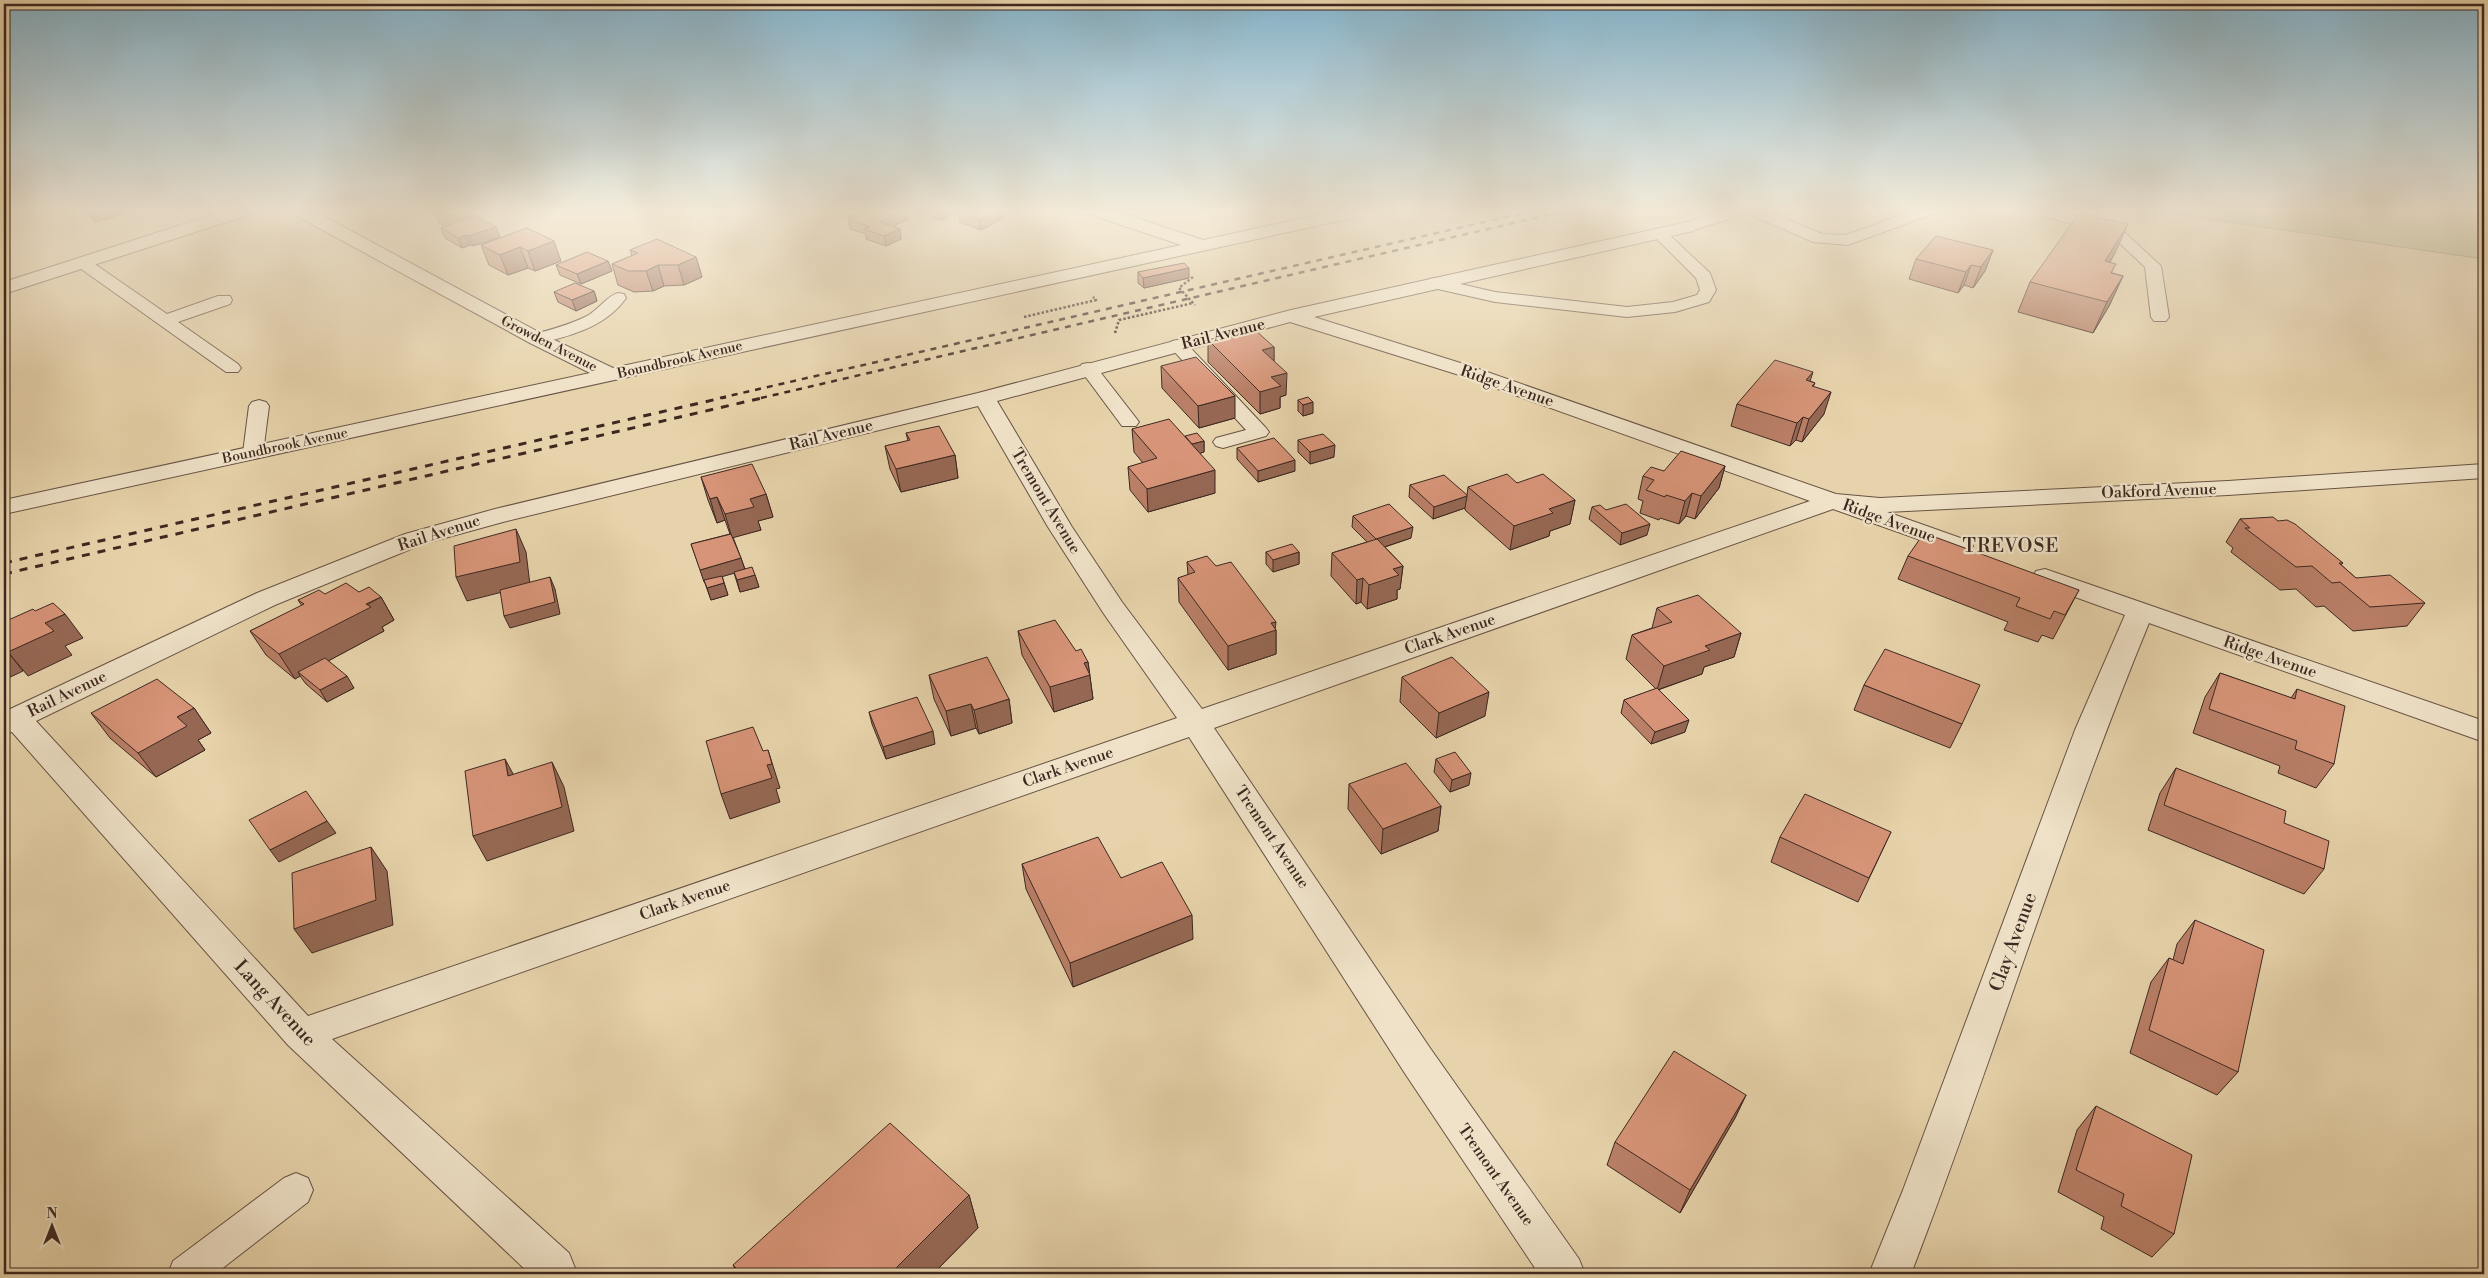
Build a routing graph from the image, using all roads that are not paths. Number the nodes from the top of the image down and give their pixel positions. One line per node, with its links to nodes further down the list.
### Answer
1 (56, 272): 9 (street)
2 (95, 272): 14 (lane)
3 (413, 272): 15 (street, Growden Avenue)
4 (1079, 272): 19 (street, Boundbrook Avenue)
5 (1487, 272): 8 (street, Rail Avenue)
6 (1699, 272): 8 (lane)
7 (2154, 272): 13 (lane)
8 (1436, 283): 12 (street, Rail Avenue)
9 (4, 288)
10 (618, 298): 15 (lane)
11 (224, 300): 14 (lane)
12 (1291, 316): 16 (street, Rail Avenue); 26 (street, Ridge Avenue)
13 (2160, 317)
14 (164, 321): 18 (lane)
15 (537, 339): 19 (street, Growden Avenue)
16 (1178, 345): 17 (street, Rail Avenue); 23 (lane)
17 (1097, 366): 20 (street, Rail Avenue); 22 (lane)
18 (232, 368)
19 (610, 375): 24 (street, Boundbrook Avenue)
20 (984, 398): 31 (street, Rail Avenue); 32 (street, Tremont Avenue)
21 (259, 406): 24 (lane)
22 (1129, 422)
23 (1223, 442)
24 (253, 453): 27 (street, Boundbrook Avenue)
25 (2484, 471): 26 (street, Oakford Avenue)
26 (1834, 501): 28 (street, Ridge Avenue); 32 (street, Clark Avenue)
27 (4, 507)
28 (1982, 555)
29 (2019, 568): 30 (street, Ridge Avenue)
30 (2140, 612): 33 (street, Ridge Avenue); 39 (street, Clay Avenue)
31 (10, 721): 34 (street, Lang Avenue)
32 (1195, 722): 34 (street, Clark Avenue); 38 (street, Tremont Avenue)
33 (2484, 732)
34 (301, 1034): 36 (street, Lang Avenue)
35 (296, 1190): 37 (lane)
36 (554, 1268)
37 (186, 1274)
38 (1564, 1274)
39 (1890, 1274)

